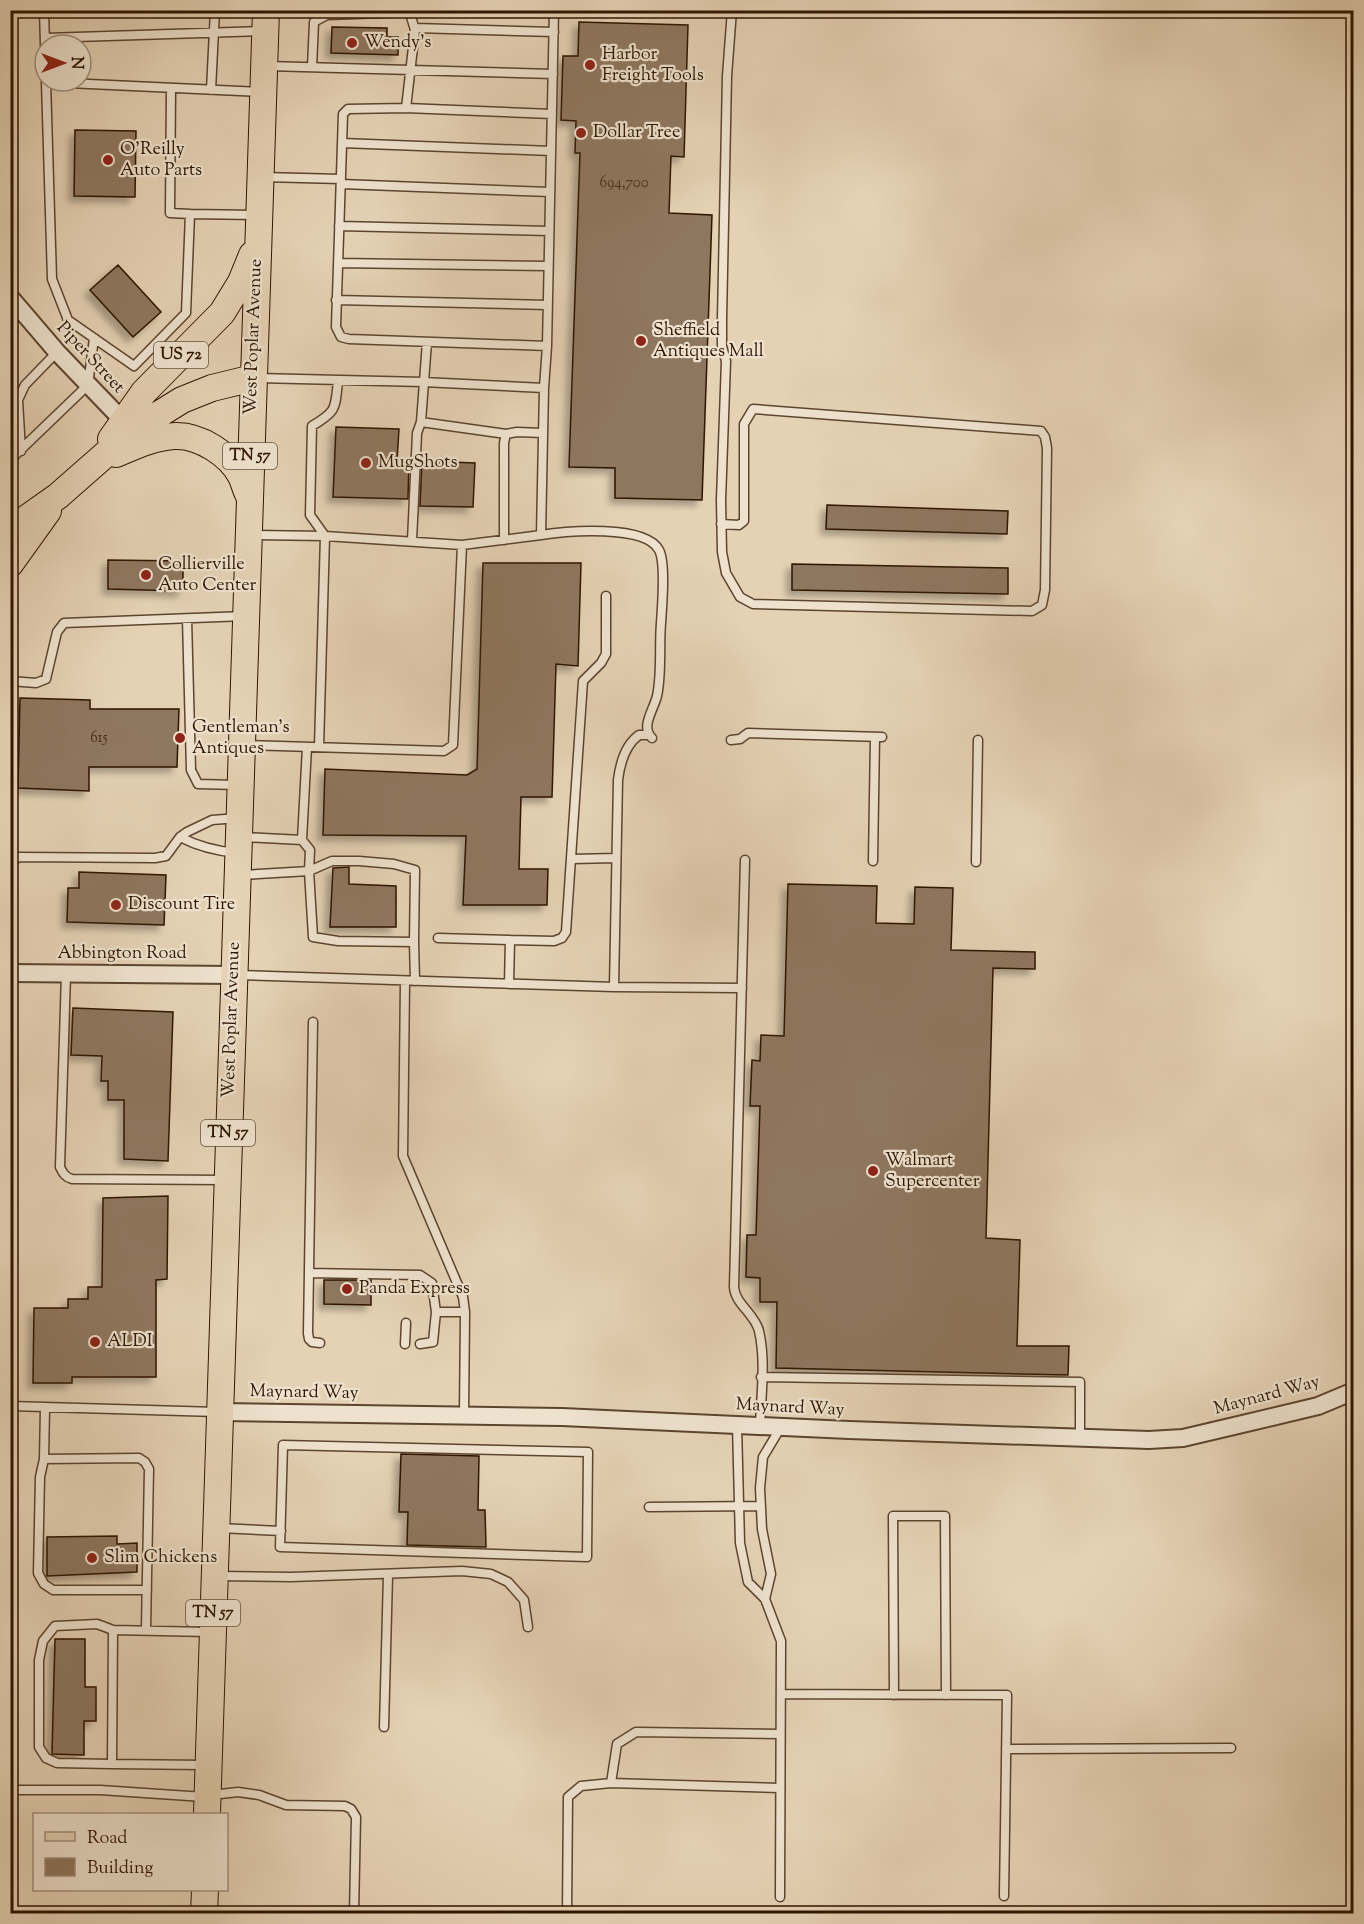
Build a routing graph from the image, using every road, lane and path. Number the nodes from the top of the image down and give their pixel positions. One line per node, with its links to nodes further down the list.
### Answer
1 (44, 10): 10 (lane)
2 (215, 10): 8 (lane)
3 (554, 10): 9 (lane)
4 (732, 10): 55 (lane)
5 (409, 11): 7 (lane); 13 (lane)
6 (265, 21): 8 (lane); 12 (main road, West Poplar Avenue / US 72)
7 (415, 28): 9 (lane); 14 (lane)
8 (214, 32): 11 (lane); 18 (lane)
9 (554, 32): 15 (lane)
10 (45, 33)
11 (93, 38)
12 (264, 66): 13 (lane); 19 (main road, West Poplar Avenue / US 72)
13 (312, 67): 14 (lane)
14 (411, 69): 15 (lane); 21 (lane)
15 (553, 74): 22 (lane)
16 (93, 84): 17 (lane)
17 (171, 88): 18 (lane); 28 (lane)
18 (211, 90): 19 (lane)
19 (263, 92): 25 (main road, West Poplar Avenue / US 72)
20 (46, 93): 38 (lane)
21 (406, 108): 22 (lane); 23 (lane)
22 (552, 114): 24 (lane)
23 (342, 143): 24 (lane); 26 (lane)
24 (551, 151): 27 (lane)
25 (260, 177): 26 (lane); 29 (main road, West Poplar Avenue / US 72)
26 (341, 181): 27 (lane); 30 (lane)
27 (550, 192): 31 (lane)
28 (190, 214): 29 (lane); 38 (lane)
29 (258, 215): 32 (main road, West Poplar Avenue / US 72)
30 (339, 226): 31 (lane); 33 (lane)
31 (549, 231): 34 (lane)
32 (257, 242): 42 (main road, West Poplar Avenue / US 72); 48 (main road, US 72)
33 (338, 263): 34 (lane); 36 (lane)
34 (548, 266): 37 (lane)
35 (10, 297): 41 (street, Piper Street)
36 (336, 300): 37 (lane); 39 (lane)
37 (547, 305): 40 (lane)
38 (94, 338): 45 (lane)
39 (427, 342): 40 (lane); 44 (lane)
40 (546, 346): 46 (lane)
41 (57, 352): 45 (street, Piper Street); 51 (lane)
42 (253, 378): 43 (lane); 48 (main road, US 72); 54 (main road, West Poplar Avenue / TN 57)
43 (338, 381): 44 (lane); 59 (lane)
44 (423, 382): 46 (lane); 47 (lane)
45 (88, 385): 48 (street, Piper Street); 51 (lane)
46 (544, 388): 49 (lane)
47 (421, 422): 50 (lane); 61 (lane)
48 (133, 431): 53 (main road, US 72); 54 (main road)
49 (543, 433): 50 (lane); 58 (lane)
50 (506, 434): 60 (lane)
51 (21, 451): 52 (lane)
52 (10, 460)
53 (58, 496): 56 (main road, US 72); 63 (main road, US 72)
54 (249, 498): 57 (main road, West Poplar Avenue / TN 57)
55 (721, 524): 55 (lane)
56 (10, 530)
57 (248, 534): 59 (lane); 65 (main road, West Poplar Avenue / TN 57)
58 (541, 535): 60 (lane); 77 (lane)
59 (325, 536): 61 (lane); 72 (lane)
60 (504, 540): 62 (lane)
61 (412, 541): 62 (lane)
62 (462, 545): 72 (lane)
63 (10, 564)
64 (606, 596): 78 (lane)
65 (245, 616): 66 (lane); 70 (main road, West Poplar Avenue / TN 57)
66 (187, 619): 67 (lane); 73 (lane)
67 (10, 681)
68 (731, 740): 80 (lane)
69 (978, 740): 81 (lane)
70 (241, 745): 71 (lane); 73 (main road, West Poplar Avenue / TN 57)
71 (307, 747): 72 (lane); 75 (lane)
72 (319, 747)
73 (240, 785): 76 (main road, West Poplar Avenue / TN 57)
74 (180, 837): 76 (lane); 76 (lane); 82 (lane)
75 (302, 840): 76 (lane); 83 (lane)
76 (238, 846): 83 (lane); 89 (main road, West Poplar Avenue / TN 57)
77 (616, 858): 78 (lane); 93 (lane)
78 (572, 859): 85 (lane)
79 (745, 860): 94 (lane)
80 (873, 861)
81 (976, 862)
82 (10, 863)
83 (309, 871): 86 (lane); 86 (lane)
84 (438, 938): 85 (lane)
85 (510, 940): 92 (lane)
86 (414, 942): 91 (lane)
87 (10, 973): 88 (street, Abbington Road)
88 (66, 974): 89 (street, Abbington Road); 96 (lane)
89 (234, 975): 90 (lane); 96 (main road, West Poplar Avenue / TN 57)
90 (405, 981): 91 (lane); 99 (lane)
91 (415, 981): 92 (lane)
92 (509, 984): 93 (lane)
93 (614, 987): 94 (lane)
94 (742, 988): 104 (lane)
95 (313, 1022): 97 (lane)
96 (227, 1180): 108 (main road, West Poplar Avenue / TN 57)
97 (309, 1273): 98 (lane); 101 (lane)
98 (436, 1312): 99 (lane); 103 (lane)
99 (465, 1312): 109 (lane)
100 (406, 1323): 102 (lane)
101 (320, 1343)
102 (405, 1344)
103 (420, 1344)
104 (761, 1377): 111 (lane); 113 (lane)
105 (1353, 1390): 113 (street, Maynard Way)
106 (10, 1407): 107 (lane)
107 (45, 1408): 108 (lane); 114 (lane)
108 (219, 1412): 109 (street, Maynard Way); 118 (main road, West Poplar Avenue / TN 57)
109 (464, 1415): 110 (street, Maynard Way)
110 (737, 1425): 111 (street, Maynard Way); 115 (lane)
111 (760, 1426): 112 (street, Maynard Way)
112 (782, 1427): 113 (street, Maynard Way); 116 (lane)
113 (1080, 1437)
114 (44, 1459): 122 (lane); 122 (lane)
115 (738, 1506): 116 (lane); 117 (lane); 123 (lane)
116 (761, 1506): 123 (lane)
117 (649, 1507)
118 (216, 1528): 119 (lane); 121 (main road, West Poplar Avenue / TN 57)
119 (281, 1531): 119 (lane)
120 (388, 1575): 121 (lane); 124 (lane); 131 (lane)
121 (214, 1576): 127 (main road, West Poplar Avenue / TN 57)
122 (147, 1590): 125 (lane)
123 (765, 1599): 128 (lane)
124 (528, 1627)
125 (146, 1629): 126 (lane); 127 (lane)
126 (113, 1630): 135 (lane); 135 (lane)
127 (213, 1632): 136 (main road, West Poplar Avenue / TN 57)
128 (781, 1694): 129 (lane); 132 (lane)
129 (894, 1695): 130 (lane); 130 (lane)
130 (946, 1695): 134 (lane)
131 (384, 1727)
132 (780, 1734): 137 (lane); 138 (lane)
133 (1231, 1748): 134 (lane)
134 (1006, 1749): 142 (lane)
135 (112, 1764): 136 (lane)
136 (209, 1765): 140 (main road, West Poplar Avenue / TN 57)
137 (611, 1783): 138 (lane); 146 (lane)
138 (780, 1788): 143 (lane)
139 (16, 1790): 140 (lane)
140 (208, 1803): 145 (lane)
141 (205, 1891): 144 (main road)
142 (1004, 1896)
143 (780, 1897)
144 (204, 1914)
145 (354, 1914)
146 (567, 1914)

